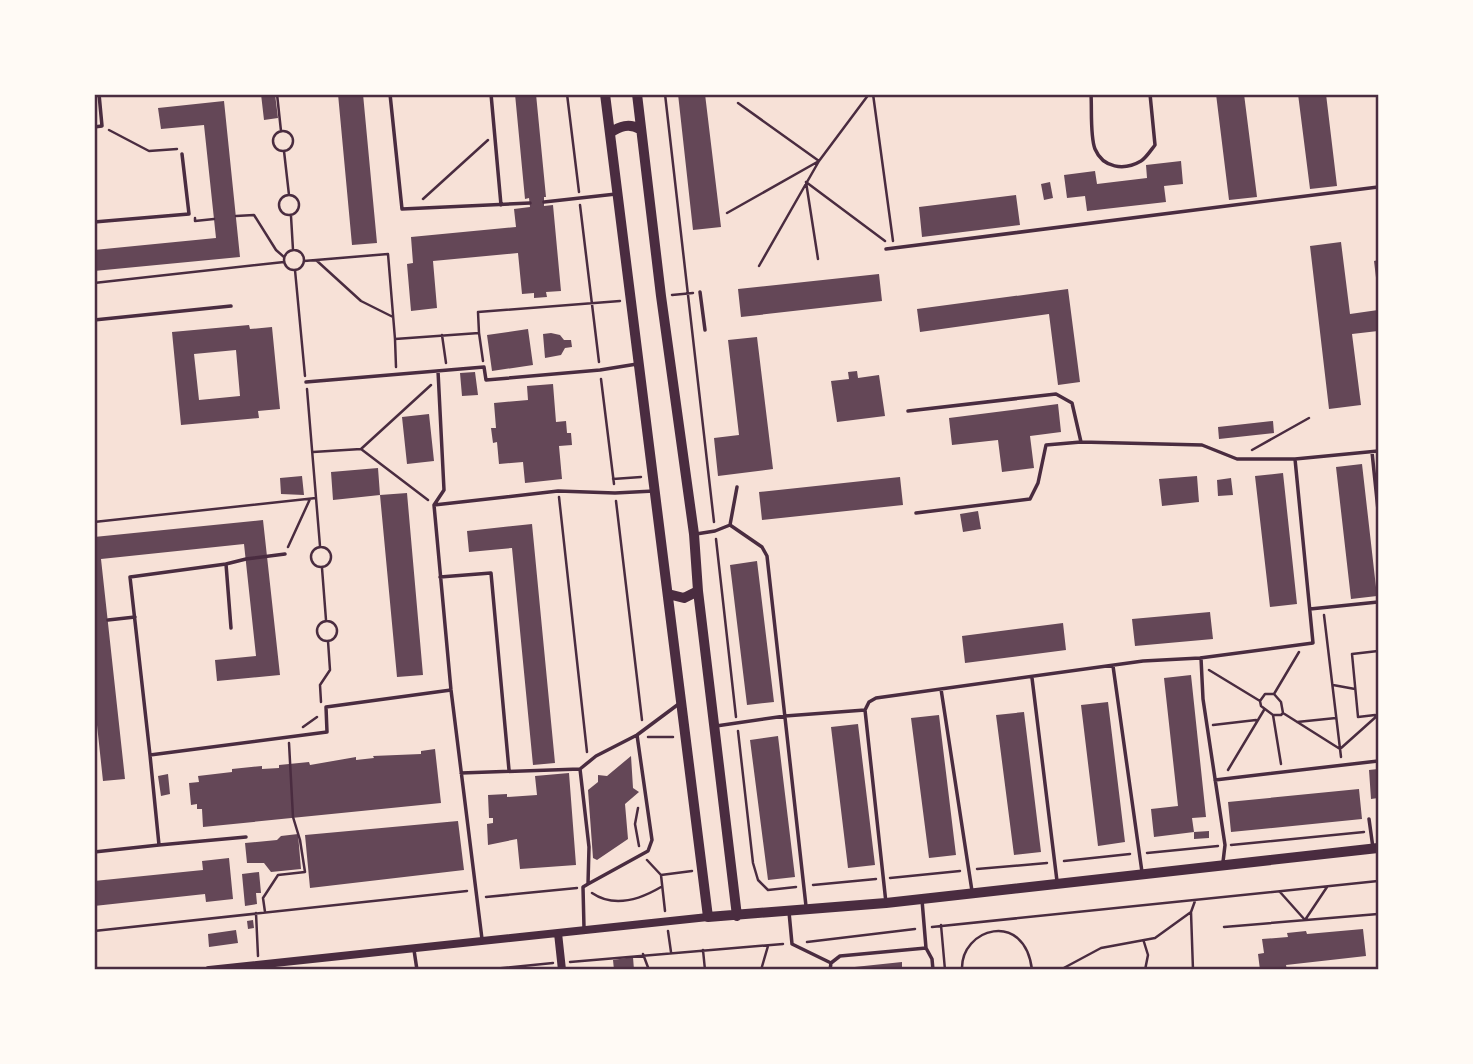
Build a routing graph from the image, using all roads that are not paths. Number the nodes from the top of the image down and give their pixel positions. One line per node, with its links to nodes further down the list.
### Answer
1 (99, 94): 8 (lane)
2 (390, 94): 16 (lane)
3 (491, 94): 16 (lane)
4 (605, 94): 10 (main road)
5 (637, 94): 9 (main road)
6 (1091, 94): 7 (lane)
7 (1150, 94)
8 (94, 127)
9 (640, 129): 10 (main road); 37 (main road)
10 (610, 133): 13 (main road)
11 (182, 154): 17 (lane)
12 (1378, 187): 18 (lane)
13 (618, 194): 14 (lane); 23 (main road)
14 (544, 202)
15 (530, 203): 16 (lane)
16 (501, 205)
17 (94, 222)
18 (886, 249)
19 (700, 292): 22 (lane)
20 (231, 306): 21 (lane)
21 (94, 320)
22 (705, 330)
23 (639, 363): 24 (lane); 32 (main road)
24 (438, 371): 25 (lane); 33 (lane)
25 (306, 382)
26 (908, 411): 27 (lane)
27 (1081, 442): 30 (lane); 35 (lane)
28 (1378, 451): 29 (lane)
29 (1372, 452): 30 (lane); 34 (lane)
30 (1295, 459): 44 (lane)
31 (737, 487): 36 (lane)
32 (655, 491): 33 (lane); 42 (main road)
33 (434, 505): 40 (lane)
34 (1378, 510)
35 (916, 513)
36 (730, 525): 37 (lane); 55 (lane)
37 (694, 534): 41 (main road)
38 (285, 554): 39 (lane)
39 (226, 564): 45 (lane); 47 (lane)
40 (440, 577): 52 (lane); 61 (lane)
41 (698, 591): 42 (main road); 56 (main road)
42 (668, 594): 53 (main road)
43 (1378, 602): 44 (lane)
44 (1310, 609): 48 (lane)
45 (135, 617): 46 (lane); 58 (lane)
46 (108, 620)
47 (231, 628)
48 (1200, 657): 49 (lane); 63 (lane)
49 (1113, 666): 50 (lane); 70 (lane)
50 (1032, 678): 51 (lane); 72 (lane)
51 (941, 689): 54 (lane); 73 (lane)
52 (451, 691): 58 (lane); 62 (lane)
53 (682, 702): 57 (lane); 79 (main road)
54 (865, 710): 55 (lane); 75 (lane)
55 (785, 716): 56 (lane); 76 (lane)
56 (715, 726): 78 (main road)
57 (637, 735): 60 (lane); 71 (lane)
58 (150, 755): 66 (lane)
59 (1378, 761): 63 (lane)
60 (580, 769): 61 (lane); 71 (lane)
61 (509, 770): 62 (lane)
62 (461, 773): 82 (lane)
63 (1215, 780): 69 (lane)
64 (1368, 819): 67 (lane)
65 (246, 837): 66 (lane)
66 (159, 845): 68 (lane)
67 (1376, 848): 69 (main road)
68 (94, 852)
69 (1223, 864): 70 (main road)
70 (1142, 874): 72 (main road)
71 (588, 884): 80 (lane)
72 (1057, 884): 73 (main road)
73 (972, 894): 74 (main road)
74 (922, 899): 75 (main road); 84 (lane)
75 (886, 903): 76 (main road)
76 (807, 910): 77 (main road)
77 (789, 911): 78 (main road); 85 (lane)
78 (737, 916): 79 (main road)
79 (708, 917): 80 (street)
80 (584, 930): 81 (street)
81 (558, 933): 82 (street); 86 (street)
82 (482, 941): 83 (street)
83 (413, 948): 87 (street); 88 (lane)
84 (926, 948): 85 (lane); 90 (lane)
85 (831, 962): 89 (lane)
86 (562, 966)
87 (209, 970)
88 (417, 970)
89 (830, 970)
90 (933, 970)

